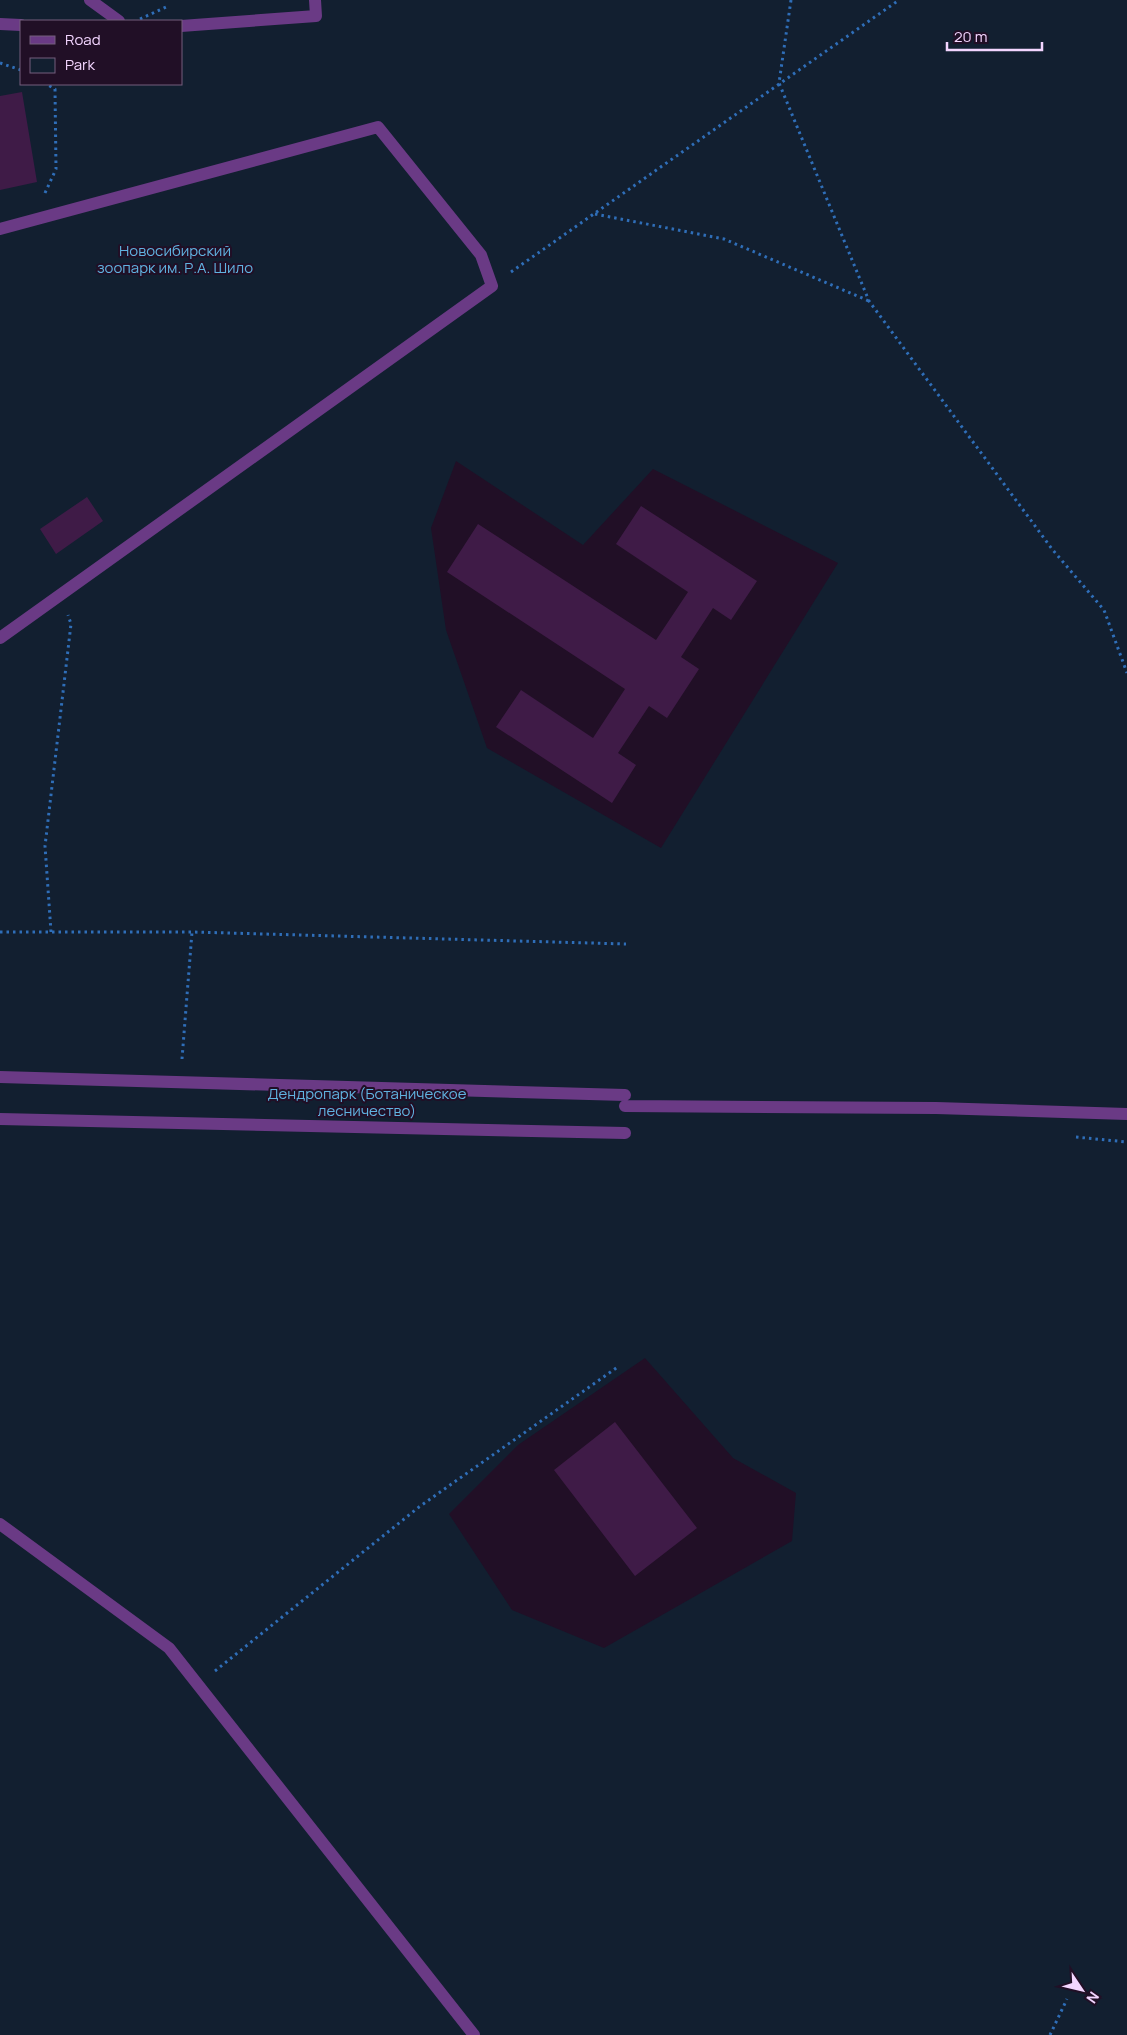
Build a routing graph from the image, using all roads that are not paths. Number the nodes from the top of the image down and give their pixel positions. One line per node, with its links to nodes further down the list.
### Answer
1 (90, 0): 5 (street)
2 (315, 0): 4 (street)
3 (326, 0): 4 (street)
4 (316, 16): 8 (street)
5 (118, 20)
6 (0, 24): 7 (street)
7 (20, 24)
8 (182, 26)
9 (0, 229): 10 (street)
10 (0, 638)
11 (0, 1077): 12 (street)
12 (1127, 1114)
13 (0, 1119): 14 (street)
14 (625, 1133)
15 (0, 1524): 16 (street)
16 (474, 2035)

